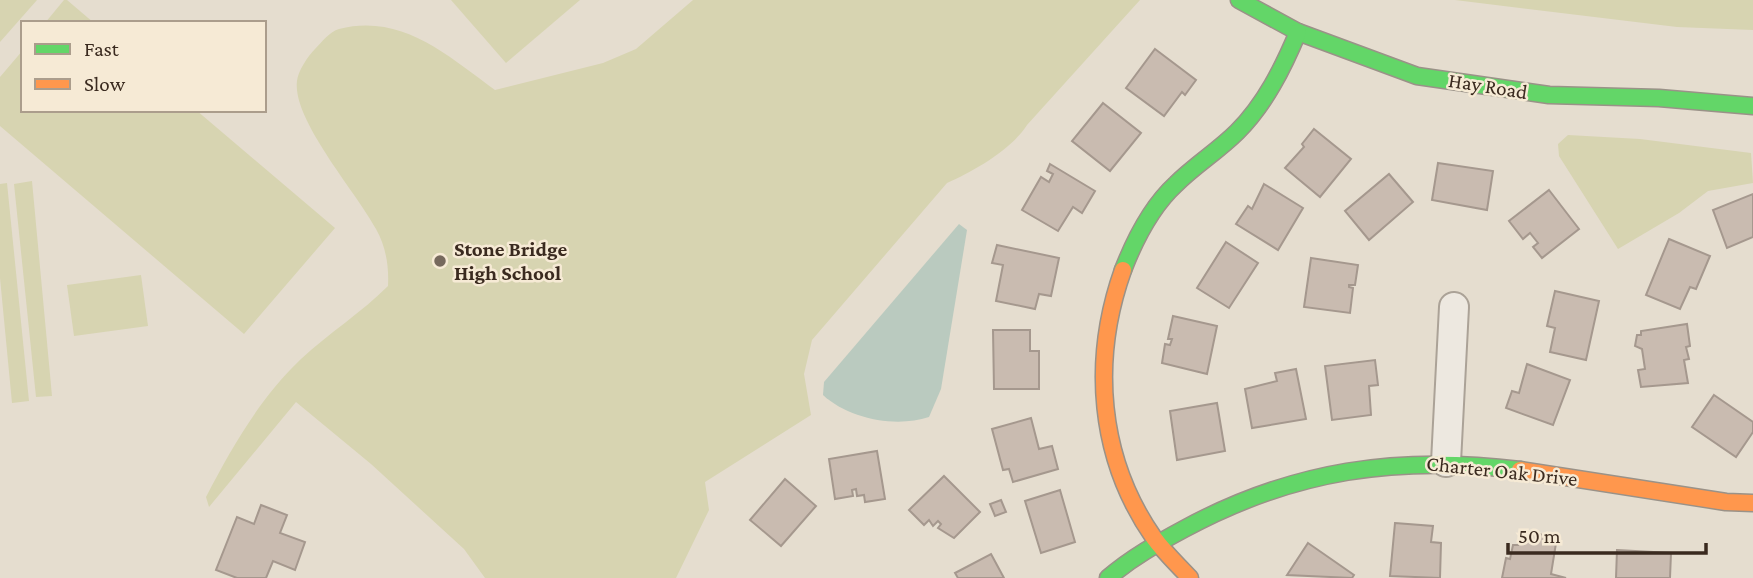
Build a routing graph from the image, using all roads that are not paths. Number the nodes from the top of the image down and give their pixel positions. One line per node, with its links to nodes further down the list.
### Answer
1 (1239, 0): 2 (street, Hay Road)
2 (1298, 32): 3 (street, Hay Road); 7 (street)
3 (1753, 106)
4 (1454, 307): 5 (street)
5 (1446, 462): 6 (street, Charter Oak Drive); 7 (street, Charter Oak Drive)
6 (1753, 503)
7 (1158, 543): 8 (street, Charter Oak Drive); 9 (street)
8 (1108, 578)
9 (1190, 578)

